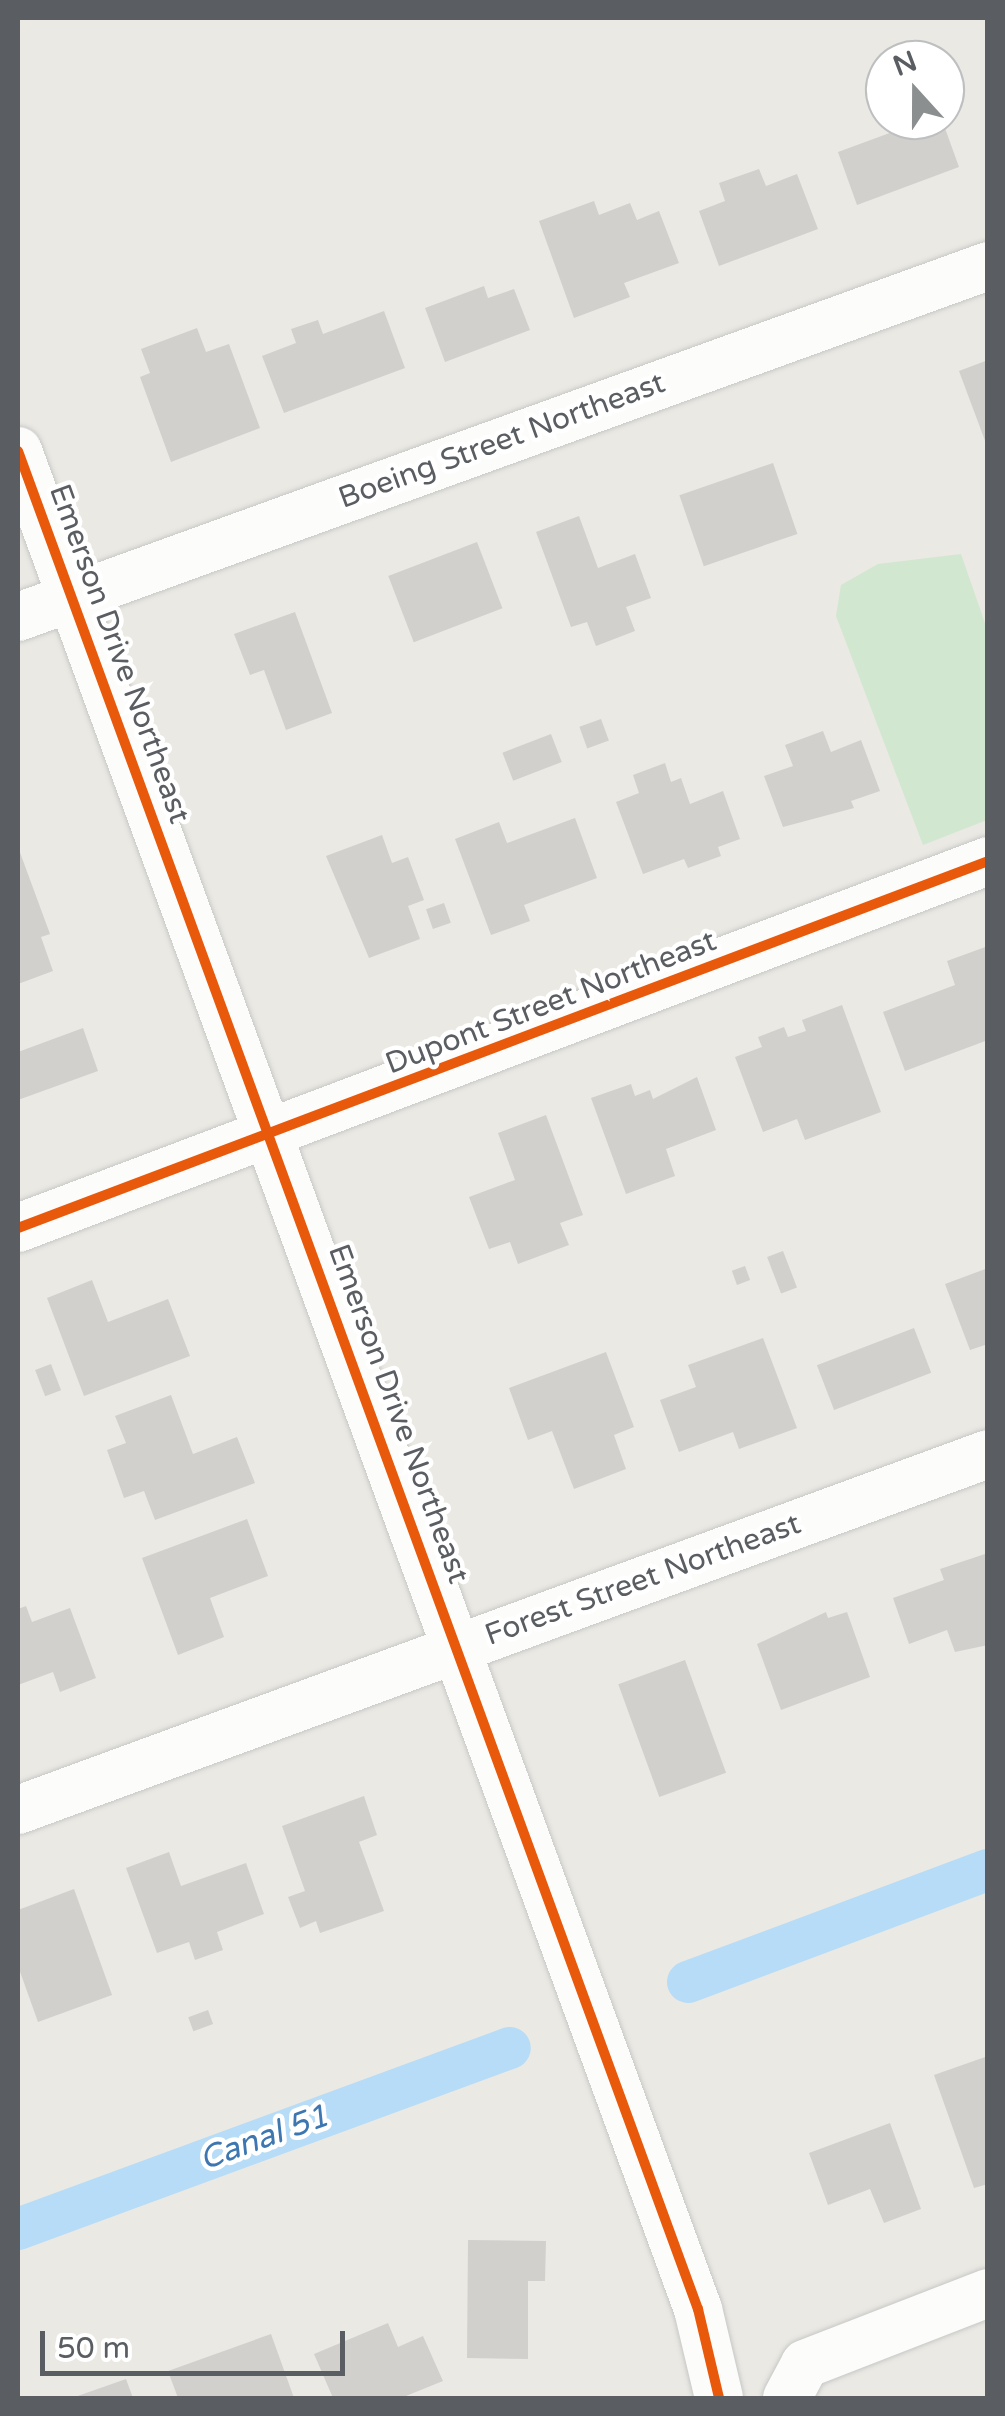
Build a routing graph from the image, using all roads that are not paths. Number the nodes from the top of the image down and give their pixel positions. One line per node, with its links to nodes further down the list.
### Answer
1 (988, 266): 3 (street, Boeing Street Northeast)
2 (18, 450): 3 (street, Emerson Drive Northeast)
3 (72, 597): 4 (street, Boeing Street Northeast); 6 (street, Emerson Drive Northeast)
4 (18, 617)
5 (988, 861): 6 (street, Dupont Street Northeast)
6 (270, 1137): 7 (street, Dupont Street Northeast); 9 (street, Emerson Drive Northeast)
7 (18, 1228)
8 (988, 1454): 9 (street, Forest Street Northeast)
9 (456, 1648): 10 (street, Forest Street Northeast); 12 (street, Emerson Drive Northeast)
10 (18, 1810)
11 (988, 2293): 13 (street)
12 (705, 2394)
13 (788, 2398)

